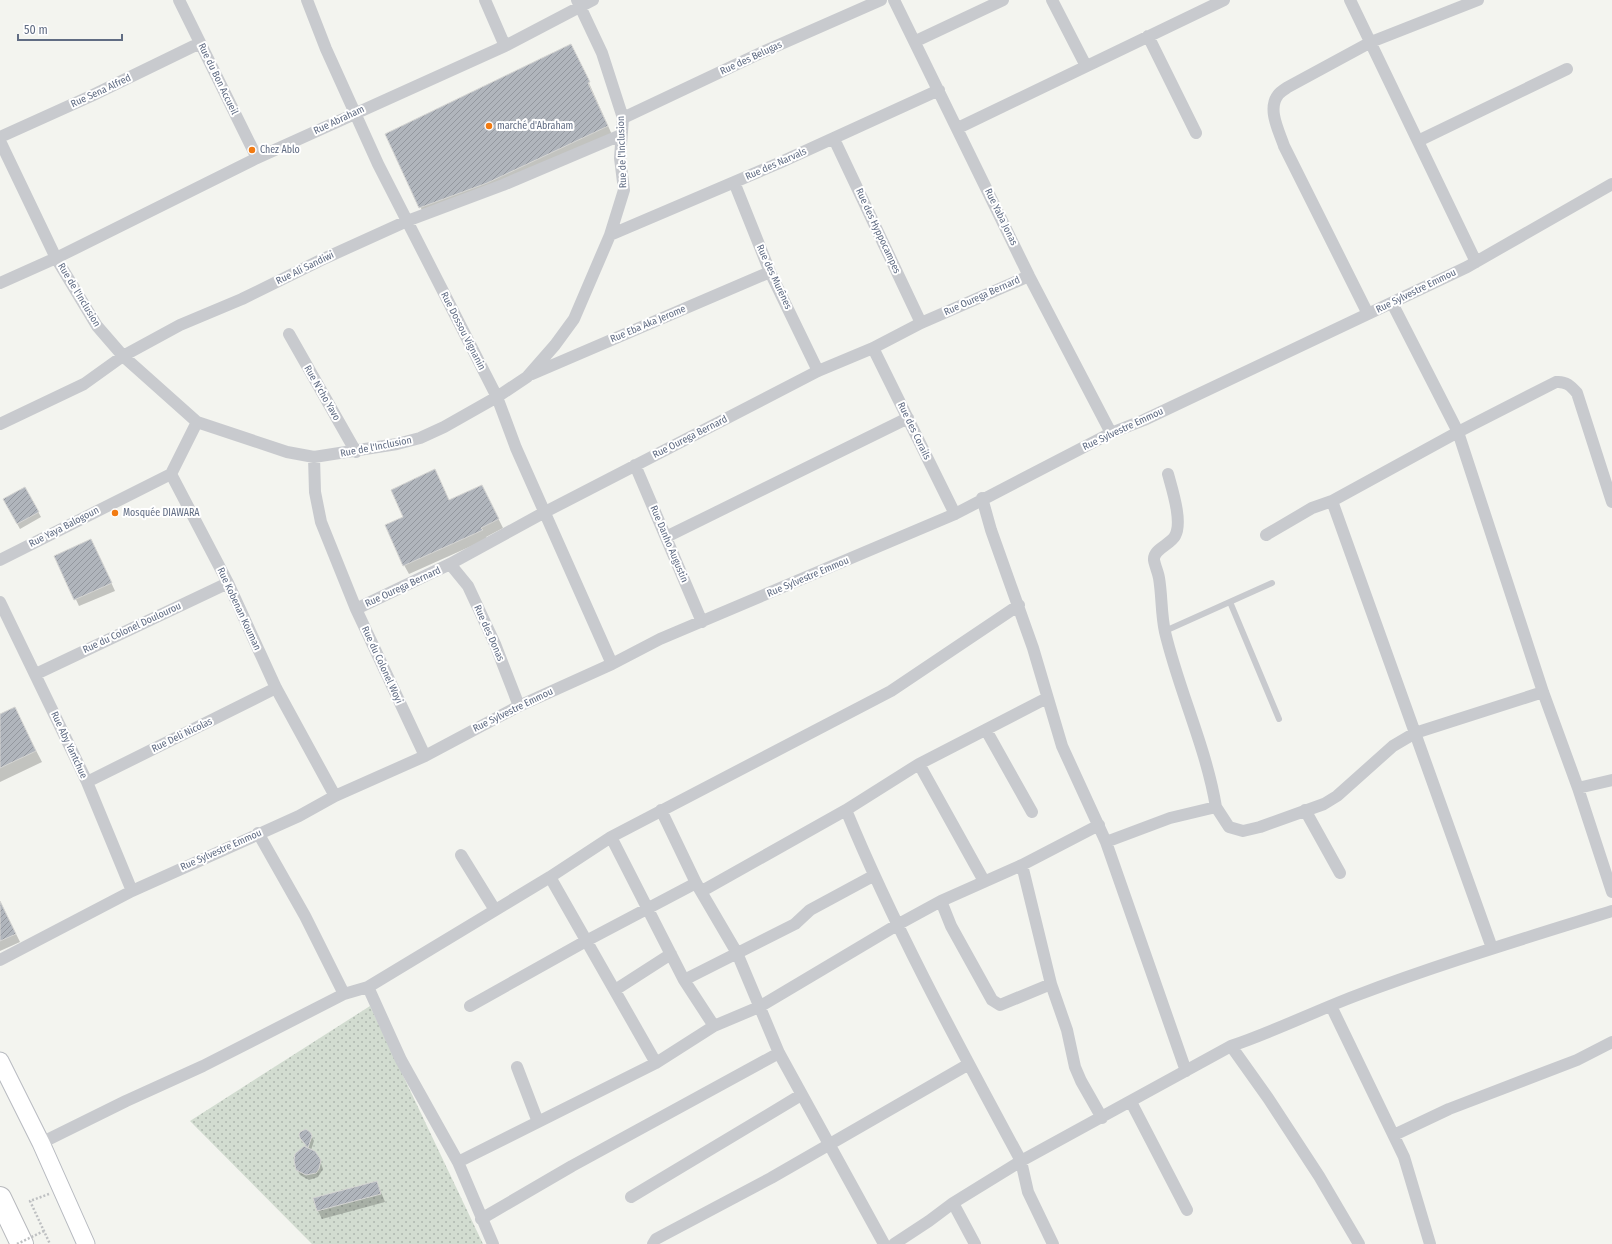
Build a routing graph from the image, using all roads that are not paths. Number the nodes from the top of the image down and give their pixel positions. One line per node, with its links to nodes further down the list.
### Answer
1 (179, 0): 16 (street, Rue du Bon Accueil)
2 (307, 0): 21 (street, Rue Dossou Vignanin)
3 (485, 0): 17 (street)
4 (593, 0): 12 (street, Rue Abraham)
5 (881, 0): 22 (street, Rue des Belugas)
6 (894, 0): 14 (street, Rue Yaba Jonas)
7 (1003, 0): 14 (street)
8 (1052, 0): 18 (street)
9 (1224, 0): 13 (street)
10 (1350, 0): 15 (street)
11 (1478, 0): 15 (street)
12 (579, 3): 17 (street, Rue Abraham); 22 (street, Rue de l'Inclusion)
13 (1148, 36): 18 (street); 24 (street)
14 (916, 41): 20 (street, Rue Yaba Jonas)
15 (1371, 42): 29 (street); 41 (street)
16 (200, 43): 26 (street, Rue Sena Alfred); 30 (street, Rue du Bon Accueil)
17 (505, 46): 21 (street, Rue Abraham)
18 (1086, 66): 23 (street)
19 (1567, 69): 29 (street)
20 (939, 90): 23 (street, Rue Yaba Jonas); 27 (street, Rue des Narvals)
21 (354, 113): 30 (street, Rue Abraham); 33 (street, Rue Dossou Vignanin)
22 (623, 118): 25 (street, Rue de l'Inclusion)
23 (958, 128): 38 (street, Rue Yaba Jonas)
24 (1196, 133)
25 (621, 135): 33 (street, Rue Ali Sandiwi); 34 (street, Rue de l'Inclusion)
26 (0, 136)
27 (834, 139): 31 (street, Rue des Narvals); 42 (street, Rue des Hyppocampes)
28 (0, 141): 35 (street, Rue de l'Inclusion)
29 (1418, 141): 36 (street)
30 (257, 158): 35 (street, Rue Abraham)
31 (734, 182): 34 (street, Rue des Narvals); 37 (street, Rue des Murênes)
32 (1612, 184): 36 (street, Rue Sylvestre Emmou)
33 (407, 221): 45 (street, Rue Ali Sandiwi); 48 (street, Rue Dossou Vignanin)
34 (610, 235): 47 (street, Rue de l'Inclusion)
35 (56, 258): 39 (street, Rue Abraham); 45 (street, Rue de l'Inclusion)
36 (1476, 262): 40 (street, Rue Sylvestre Emmou)
37 (770, 272): 46 (street, Rue des Murênes); 47 (street, Rue Eba Aka Jerome)
38 (1029, 276): 42 (street, Rue Ourega Bernard); 53 (street, Rue Yaba Jonas)
39 (0, 283)
40 (1392, 303): 41 (street, Rue Sylvestre Emmou); 52 (street)
41 (1368, 314): 53 (street, Rue Sylvestre Emmou)
42 (921, 323): 44 (street, Rue Ourega Bernard)
43 (288, 334): 54 (street, Rue N'cho Yavo)
44 (873, 348): 46 (street, Rue Ourega Bernard); 49 (street, Rue des Corails)
45 (123, 356): 50 (street, Rue de l'Inclusion); 51 (street, Rue Ali Sandiwi)
46 (818, 371): 56 (street, Rue Ourega Bernard)
47 (527, 377): 48 (street, Rue de l'Inclusion)
48 (497, 397): 54 (street, Rue de l'Inclusion); 62 (street, Rue Dossou Vignanin)
49 (908, 418): 63 (street, Rue des Corails); 65 (street)
50 (197, 422): 55 (street, Rue de l'Inclusion); 57 (street)
51 (0, 424)
52 (1458, 432): 60 (street); 61 (street); 79 (street)
53 (1111, 433): 59 (street, Rue Sylvestre Emmou)
54 (356, 452): 55 (street, Rue de l'Inclusion)
55 (314, 457): 73 (street, Rue du Colonel Woyi)
56 (635, 465): 62 (street, Rue Ourega Bernard); 65 (street, Rue Danho Augustin)
57 (171, 474): 66 (street, Rue Yaya Balogoun); 68 (street, Rue Kobenan Kouman)
58 (1168, 474): 75 (street)
59 (982, 498): 63 (street, Rue Sylvestre Emmou); 72 (street)
60 (1332, 501): 64 (street); 84 (street)
61 (1612, 502)
62 (545, 512): 67 (street, Rue Ourega Bernard); 76 (street, Rue Dossou Vignanin)
63 (956, 514): 74 (street, Rue Sylvestre Emmou)
64 (1266, 534)
65 (666, 537): 74 (street, Rue Danho Augustin)
66 (0, 560)
67 (450, 564): 73 (street, Rue Ourega Bernard); 81 (street, Rue des Donas)
68 (228, 583): 77 (street, Rue du Colonel Doulourou); 78 (street, Rue Kobenan Kouman)
69 (1272, 583): 71 (lane)
70 (0, 602): 77 (street, Rue Aby Yantchue)
71 (1230, 602): 75 (lane); 82 (lane)
72 (1019, 605): 80 (street); 92 (street)
73 (356, 609): 85 (street, Rue du Colonel Woyi)
74 (702, 622): 76 (street, Rue Sylvestre Emmou)
75 (1165, 631): 91 (street)
76 (612, 664): 81 (street, Rue Sylvestre Emmou)
77 (36, 674): 88 (street, Rue Aby Yantchue)
78 (276, 688): 88 (street, Rue Deli Nicolas); 90 (street, Rue Kobenan Kouman)
79 (1542, 692): 84 (street); 89 (street)
80 (1047, 698): 83 (street); 96 (street)
81 (519, 706): 85 (street, Rue Sylvestre Emmou)
82 (1278, 719)
83 (986, 730): 86 (street); 95 (street)
84 (1415, 733): 94 (street); 115 (street)
85 (425, 756): 90 (street, Rue Sylvestre Emmou)
86 (919, 764): 93 (street); 105 (street)
87 (1612, 780): 89 (street)
88 (87, 782): 107 (street, Rue Aby Yantchue)
89 (1578, 788): 108 (street)
90 (335, 796): 97 (street, Rue Sylvestre Emmou)
91 (1216, 807): 94 (street); 99 (street)
92 (661, 810): 98 (street); 106 (street)
93 (846, 810): 103 (street); 106 (street)
94 (1305, 810): 102 (street)
95 (1032, 812)
96 (1099, 825): 99 (street); 101 (street)
97 (258, 833): 107 (street, Rue Sylvestre Emmou); 123 (street)
98 (611, 837): 104 (street); 110 (street)
99 (1106, 842): 135 (street)
100 (461, 854): 111 (street)
101 (1022, 865): 105 (street); 120 (street)
102 (1340, 873)
103 (873, 876): 113 (street); 116 (street)
104 (550, 877): 111 (street); 114 (street)
105 (984, 881): 109 (street)
106 (699, 887): 110 (street); 116 (street)
107 (132, 891): 118 (street, Rue Sylvestre Emmou)
108 (1612, 892)
109 (941, 901): 113 (street); 120 (street)
110 (649, 909): 114 (street); 117 (street)
111 (495, 910): 121 (street)
112 (1612, 911): 115 (street)
113 (897, 925): 126 (street); 133 (street)
114 (586, 941): 122 (street); 124 (street)
115 (1492, 948): 125 (street)
116 (737, 953): 119 (street); 126 (street)
117 (671, 954): 119 (street); 122 (street)
118 (0, 960)
119 (684, 980): 127 (street)
120 (1051, 984): 138 (street)
121 (368, 987): 123 (street); 144 (street)
122 (615, 990): 132 (street)
123 (344, 994): 141 (street)
124 (470, 1006)
125 (1331, 1006): 129 (street); 140 (street)
126 (759, 1007): 127 (street); 130 (street)
127 (714, 1026): 132 (street)
128 (1612, 1042): 140 (street)
129 (1231, 1046): 135 (street); 158 (street)
130 (779, 1053): 136 (street); 149 (street)
131 (0, 1061): 141 (street)
132 (656, 1063): 139 (street)
133 (969, 1064): 142 (street); 143 (street)
134 (517, 1068): 139 (street)
135 (1186, 1071): 137 (street)
136 (801, 1096): 142 (street); 145 (street)
137 (1131, 1102): 138 (street); 148 (street)
138 (1102, 1118): 143 (street)
139 (538, 1122): 144 (street)
140 (1394, 1135): 159 (street)
141 (41, 1143): 151 (street)
142 (829, 1143): 153 (street); 154 (street)
143 (1021, 1161): 147 (street); 157 (street)
144 (458, 1162): 149 (street)
145 (630, 1197)
146 (0, 1198): 150 (highway)
147 (953, 1203): 155 (street); 156 (street)
148 (1187, 1210)
149 (481, 1219): 152 (street)
150 (22, 1244)
151 (86, 1244)
152 (493, 1244)
153 (653, 1244)
154 (884, 1244)
155 (894, 1244)
156 (975, 1244)
157 (1053, 1244)
158 (1359, 1244)
159 (1430, 1244)

